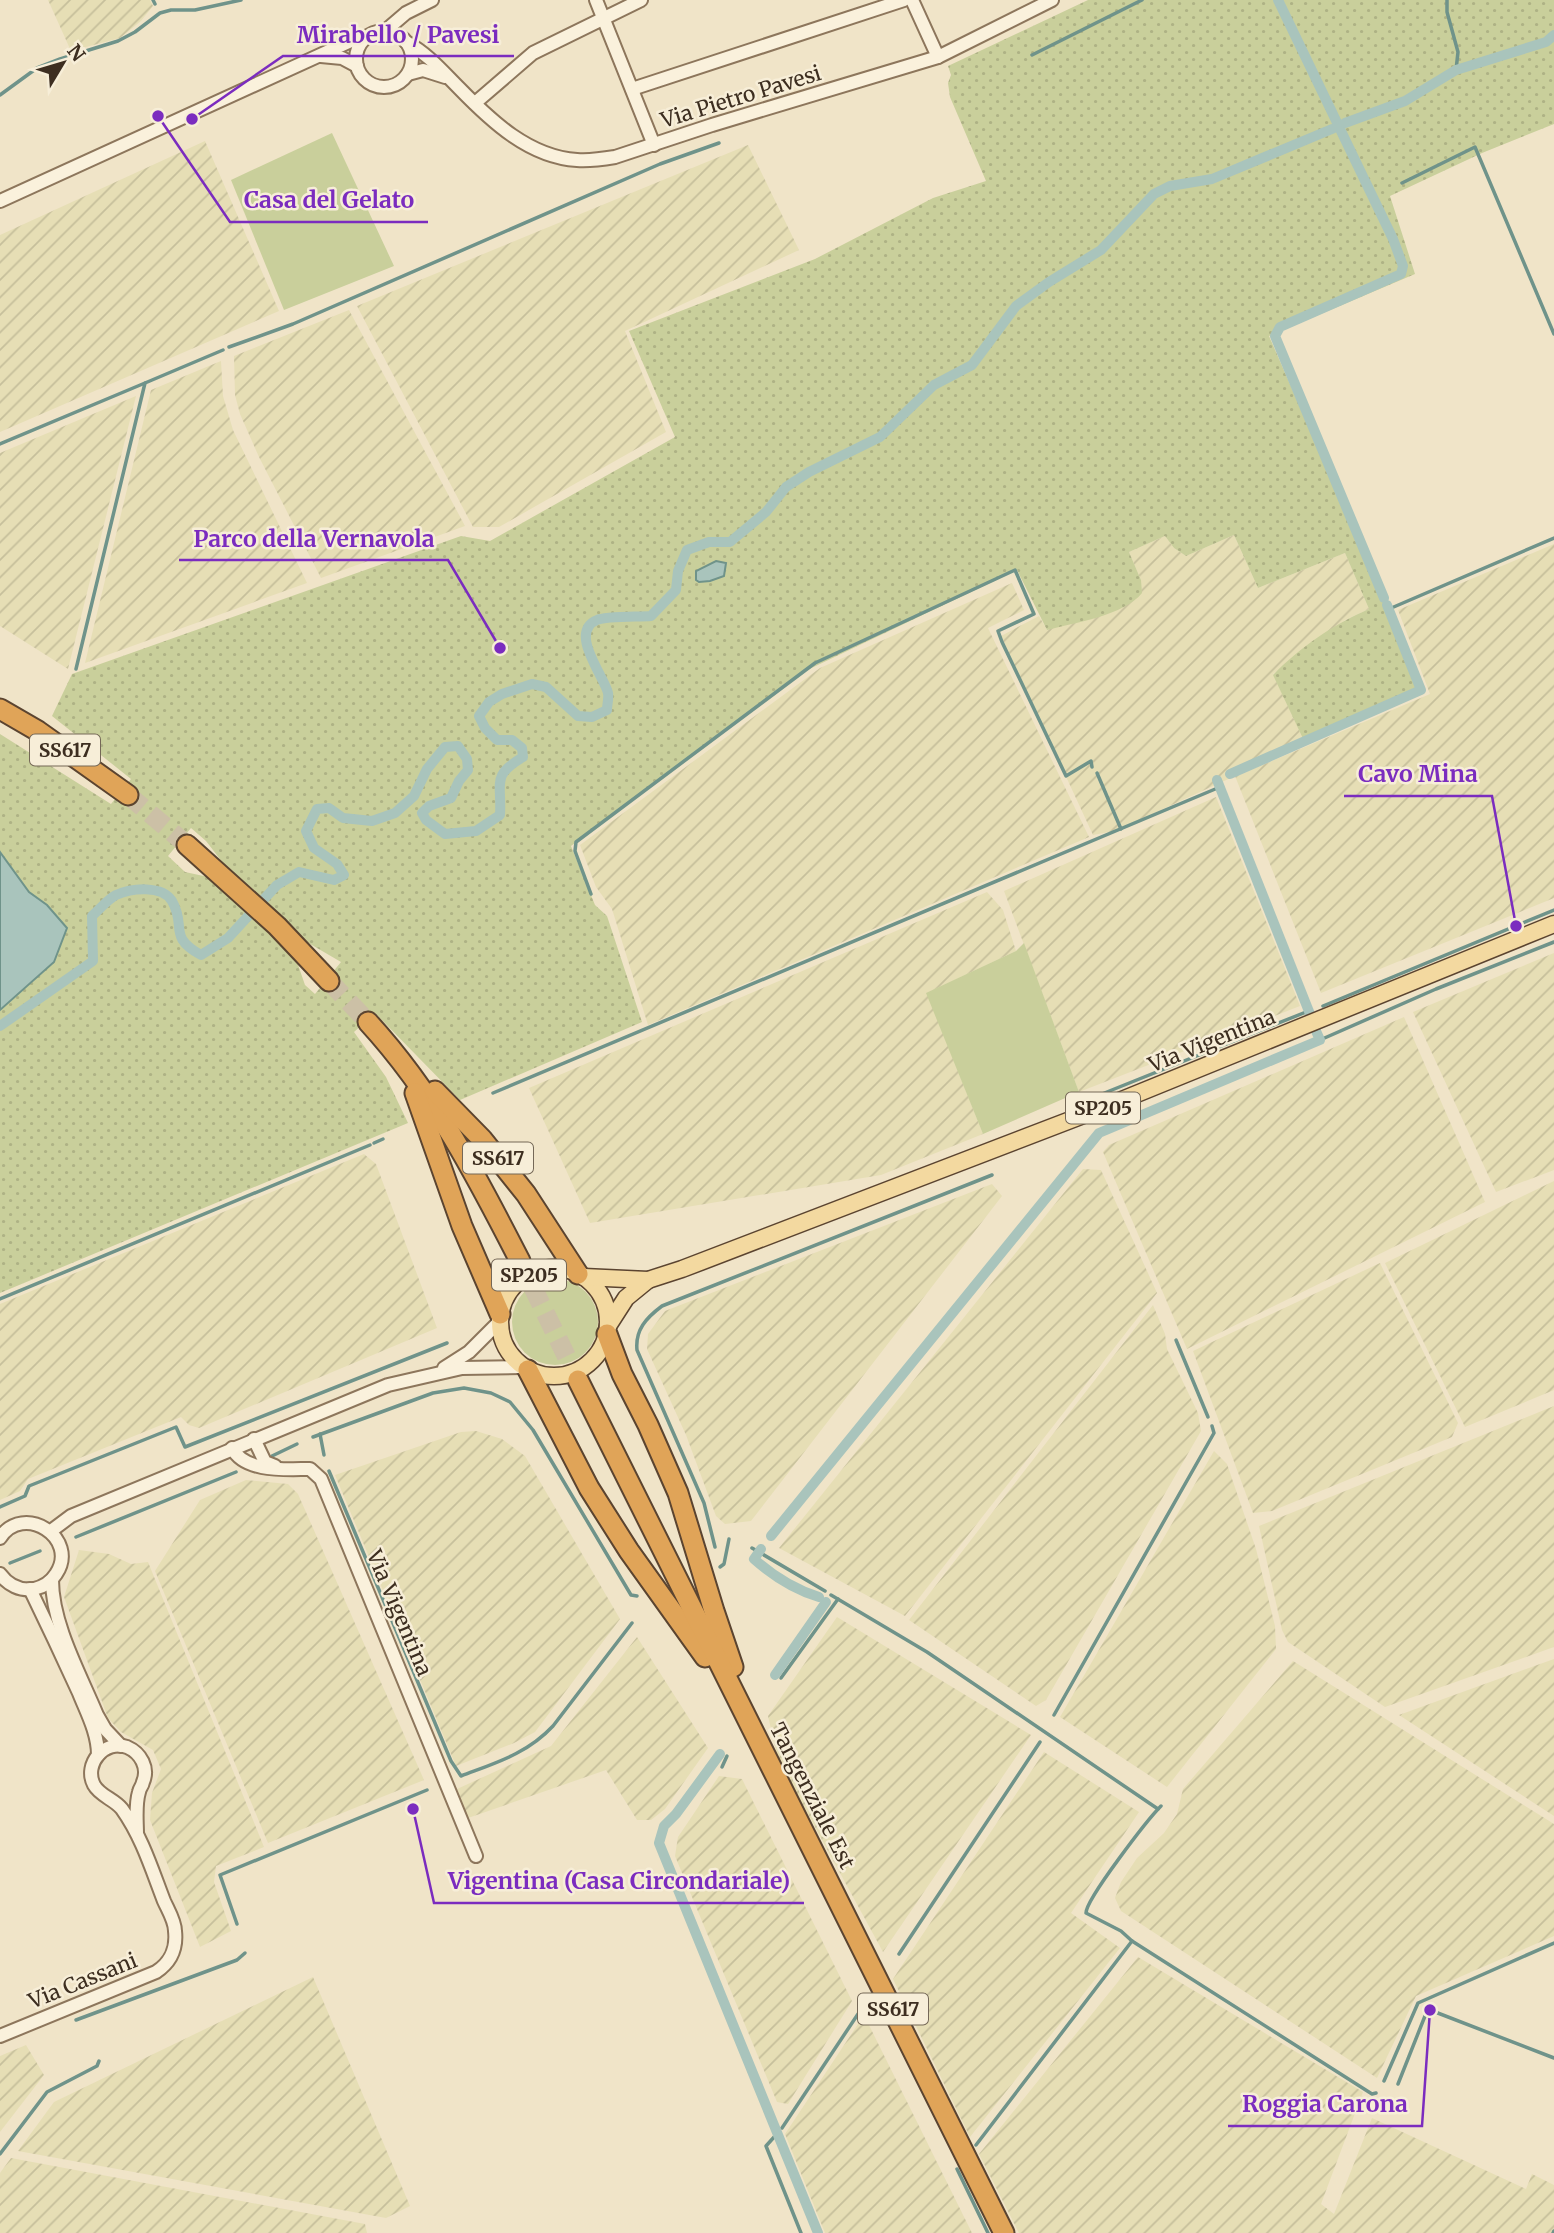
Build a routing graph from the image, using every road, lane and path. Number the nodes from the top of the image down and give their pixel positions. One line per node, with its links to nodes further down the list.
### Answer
1 (596, 0): 7 (street)
2 (641, 0): 7 (street)
3 (904, 0): 16 (street)
4 (912, 0): 12 (street)
5 (1052, 0): 12 (street, Via Pietro Pavesi)
6 (431, 1): 8 (street); 10 (street)
7 (603, 18): 16 (street); 17 (street)
8 (386, 31): 9 (street); 10 (street)
9 (366, 38): 11 (street); 13 (street)
10 (404, 40): 14 (street); 15 (street, Via Pietro Pavesi)
11 (318, 56): 13 (street); 19 (street)
12 (938, 57): 18 (street, Via Pietro Pavesi)
13 (357, 66): 14 (street)
14 (408, 74): 15 (street, Via Pietro Pavesi)
15 (453, 82): 17 (street, Via Pietro Pavesi)
16 (632, 89): 18 (street)
17 (475, 103): 18 (street, Via Pietro Pavesi)
18 (654, 145)
19 (0, 201)
20 (0, 709): 21 (highway, SS617)
21 (128, 794)
22 (187, 845): 24 (highway)
23 (1554, 924): 29 (main road, Via Vigentina / SP205)
24 (329, 981)
25 (368, 1022): 26 (highway, SS617)
26 (400, 1056): 27 (highway, SS617); 28 (highway, SS617); 30 (highway, SS617)
27 (520, 1261)
28 (581, 1276): 29 (main road, Via Vigentina / SP205); 30 (main road, Via Vigentina / SP205); 31 (main road, SP205)
29 (648, 1280): 31 (main road, Via Vigentina / SP205)
30 (500, 1317): 32 (main road, SP205); 33 (street, Via Vigentina)
31 (607, 1330): 32 (main road, Via Vigentina / SP205); 45 (highway, SS617)
32 (526, 1368): 33 (street, Via Vigentina); 45 (highway, SS617)
33 (439, 1371): 35 (street, Via Vigentina)
34 (578, 1380): 45 (highway, Tangenziale Est / SS617)
35 (254, 1439): 36 (street, Via Vigentina); 37 (street)
36 (232, 1448): 37 (street, Via Vigentina); 38 (street, Via Vigentina)
37 (278, 1468): 49 (street, Via Vigentina)
38 (51, 1531): 39 (street); 41 (street)
39 (0, 1538)
40 (0, 1574): 42 (street)
41 (52, 1580): 42 (street); 43 (street, Via Cassani)
42 (30, 1589): 44 (street, Via Cassani)
43 (121, 1746): 44 (street); 46 (street, Via Cassani)
44 (97, 1755): 47 (street, Via Cassani)
45 (780, 1784): 51 (highway, Tangenziale Est / SS617)
46 (139, 1790): 47 (street); 48 (street, Via Cassani)
47 (112, 1799): 48 (street, Via Cassani)
48 (137, 1834): 50 (street, Via Cassani)
49 (476, 1856)
50 (0, 2036)
51 (1004, 2233)

